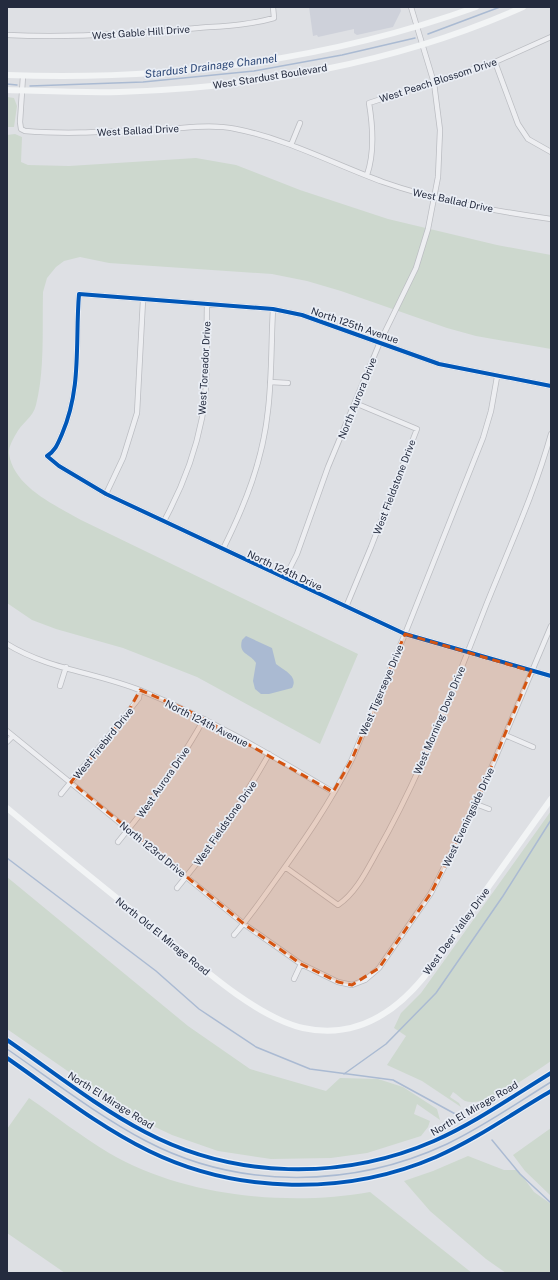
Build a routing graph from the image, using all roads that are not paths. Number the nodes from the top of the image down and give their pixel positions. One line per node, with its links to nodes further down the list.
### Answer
1 (272, 7): 6 (street, West Gable Hill Drive)
2 (412, 7): 5 (street, North Aurora Drive)
3 (476, 7): 5 (street, West Stardust Boulevard)
4 (523, 7): 8 (street, West Stardust Boulevard)
5 (418, 29): 8 (street, North Aurora Drive); 11 (street, West Stardust Boulevard)
6 (7, 35)
7 (551, 37): 9 (street, West Peach Blossom Drive)
8 (422, 43): 12 (street, North Aurora Drive); 14 (street, West Stardust Boulevard)
9 (494, 62): 12 (street, West Peach Blossom Drive); 17 (street)
10 (7, 75): 11 (street, West Stardust Boulevard)
11 (23, 76): 14 (street)
12 (434, 83): 18 (street, West Peach Blossom Drive); 19 (street, North Aurora Drive)
13 (7, 90): 14 (street, West Stardust Boulevard)
14 (22, 90): 16 (street, West Ballad Drive)
15 (300, 123): 16 (street)
16 (291, 145): 18 (street, West Ballad Drive)
17 (551, 152)
18 (367, 175): 19 (street, West Ballad Drive)
19 (435, 197): 20 (street, West Ballad Drive); 24 (street, North Aurora Drive)
20 (551, 219)
21 (143, 300): 22 (street, North 125th Avenue); 31 (street, North 125th Avenue); 32 (street)
22 (207, 304): 23 (street, North 125th Avenue); 33 (street, West Toreador Drive)
23 (273, 309): 24 (street, North 125th Avenue); 26 (street)
24 (380, 342): 25 (street, North 125th Avenue); 29 (street, North Aurora Drive)
25 (497, 377): 28 (street, North 125th Avenue); 38 (street, West Tigerseye Drive)
26 (270, 382): 27 (street); 34 (street)
27 (288, 383)
28 (551, 386)
29 (355, 403): 35 (street, North Aurora Drive); 36 (street, West Fieldstone Drive)
30 (551, 434): 40 (street, West Morning Dove Drive)
31 (48, 456): 32 (street, North 124th Drive)
32 (106, 494): 33 (street, North 124th Drive)
33 (164, 521): 34 (street, North 124th Drive)
34 (223, 549): 35 (street, North 124th Drive)
35 (285, 578): 36 (street, North 124th Drive)
36 (346, 608): 38 (street, North 124th Drive)
37 (551, 626): 42 (street, West Eveningside Drive)
38 (405, 634): 40 (street, North 124th Drive); 54 (street, West Tigerseye Drive)
39 (7, 644): 41 (street, North 124th Avenue)
40 (468, 653): 42 (street, North 124th Drive); 62 (street, West Morning Dove Drive)
41 (66, 667): 44 (street); 45 (street, North 124th Avenue)
42 (532, 671): 43 (street, North 124th Drive); 48 (street, West Eveningside Drive)
43 (551, 676)
44 (60, 686)
45 (140, 690): 46 (street, North 124th Avenue); 53 (street, West Firebird Drive)
46 (204, 719): 52 (street, North 124th Avenue); 60 (street, West Aurora Drive)
47 (7, 731): 49 (street, North 123rd Drive)
48 (505, 735): 51 (street); 57 (street, West Eveningside Drive)
49 (13, 736): 50 (street); 53 (street, North 123rd Drive)
50 (7, 742)
51 (533, 747)
52 (269, 754): 54 (street, North 124th Avenue); 63 (street, West Fieldstone Drive)
53 (71, 782): 55 (street, West Firebird Drive); 60 (street, North 123rd Drive)
54 (333, 792): 62 (street, West Tigerseye Drive)
55 (62, 794)
56 (551, 799): 70 (street, West Deer Valley Drive)
57 (476, 804): 59 (street); 69 (street, West Eveningside Drive)
58 (7, 808): 70 (street, North Old El Mirage Road)
59 (489, 809)
60 (129, 829): 61 (street, West Aurora Drive); 63 (street, North 123rd Drive)
61 (118, 842)
62 (285, 867): 65 (street, West Tigerseye Drive)
63 (187, 876): 64 (street, West Fieldstone Drive); 65 (street, North 123rd Drive)
64 (177, 888)
65 (244, 924): 66 (street, West Tigerseye Drive); 67 (street, North 123rd Drive)
66 (234, 935)
67 (301, 964): 68 (street); 69 (street, North 123rd Drive)
68 (294, 979)
69 (352, 985)
70 (336, 1030)
71 (7, 1040): 73 (street, North El Mirage Road)
72 (7, 1058): 74 (street)
73 (551, 1073)
74 (551, 1091)

